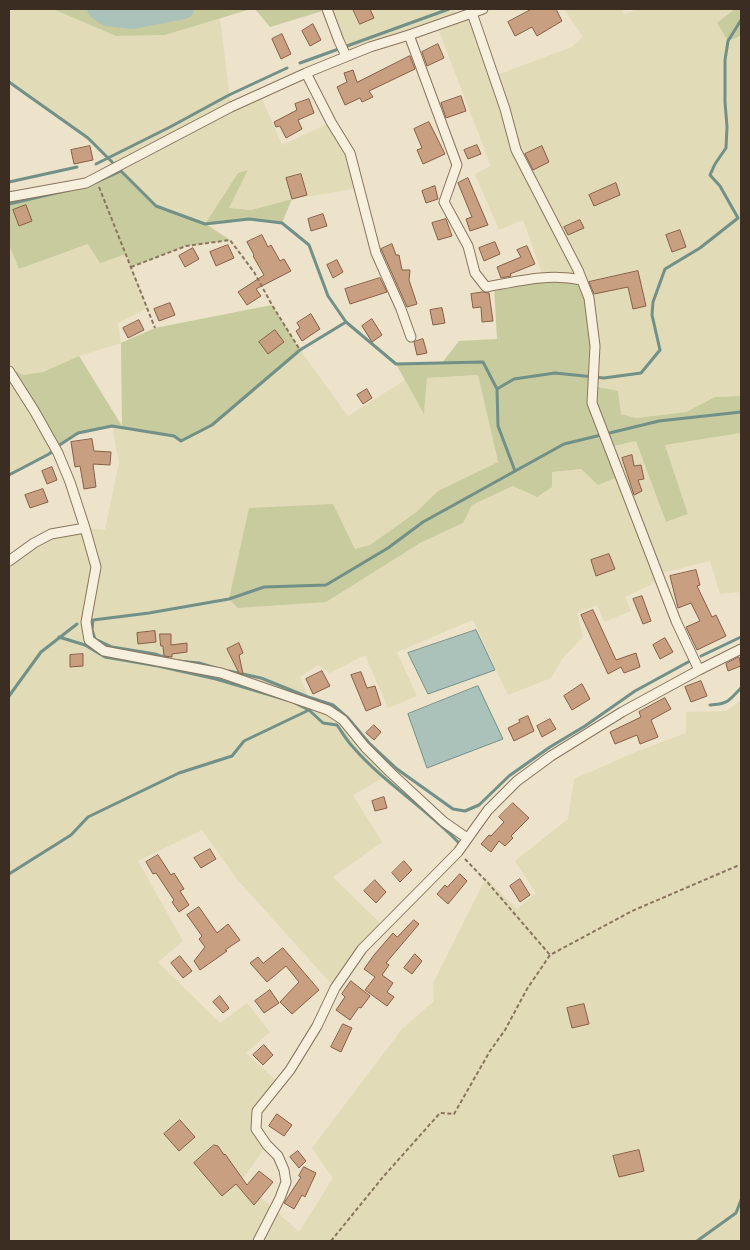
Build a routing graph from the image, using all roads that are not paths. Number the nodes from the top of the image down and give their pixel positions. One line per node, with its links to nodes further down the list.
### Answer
1 (327, 9): 5 (street)
2 (483, 9): 3 (street)
3 (472, 13): 4 (street); 8 (street)
4 (409, 35): 5 (street); 8 (street)
5 (346, 56): 6 (street)
6 (306, 73): 7 (street); 9 (street)
7 (9, 198)
8 (582, 280): 14 (street)
9 (411, 337)
10 (9, 371): 11 (street)
11 (84, 528): 12 (street); 15 (street)
12 (9, 561)
13 (741, 649): 14 (street)
14 (699, 670): 15 (street)
15 (467, 838): 16 (street)
16 (258, 1241)

